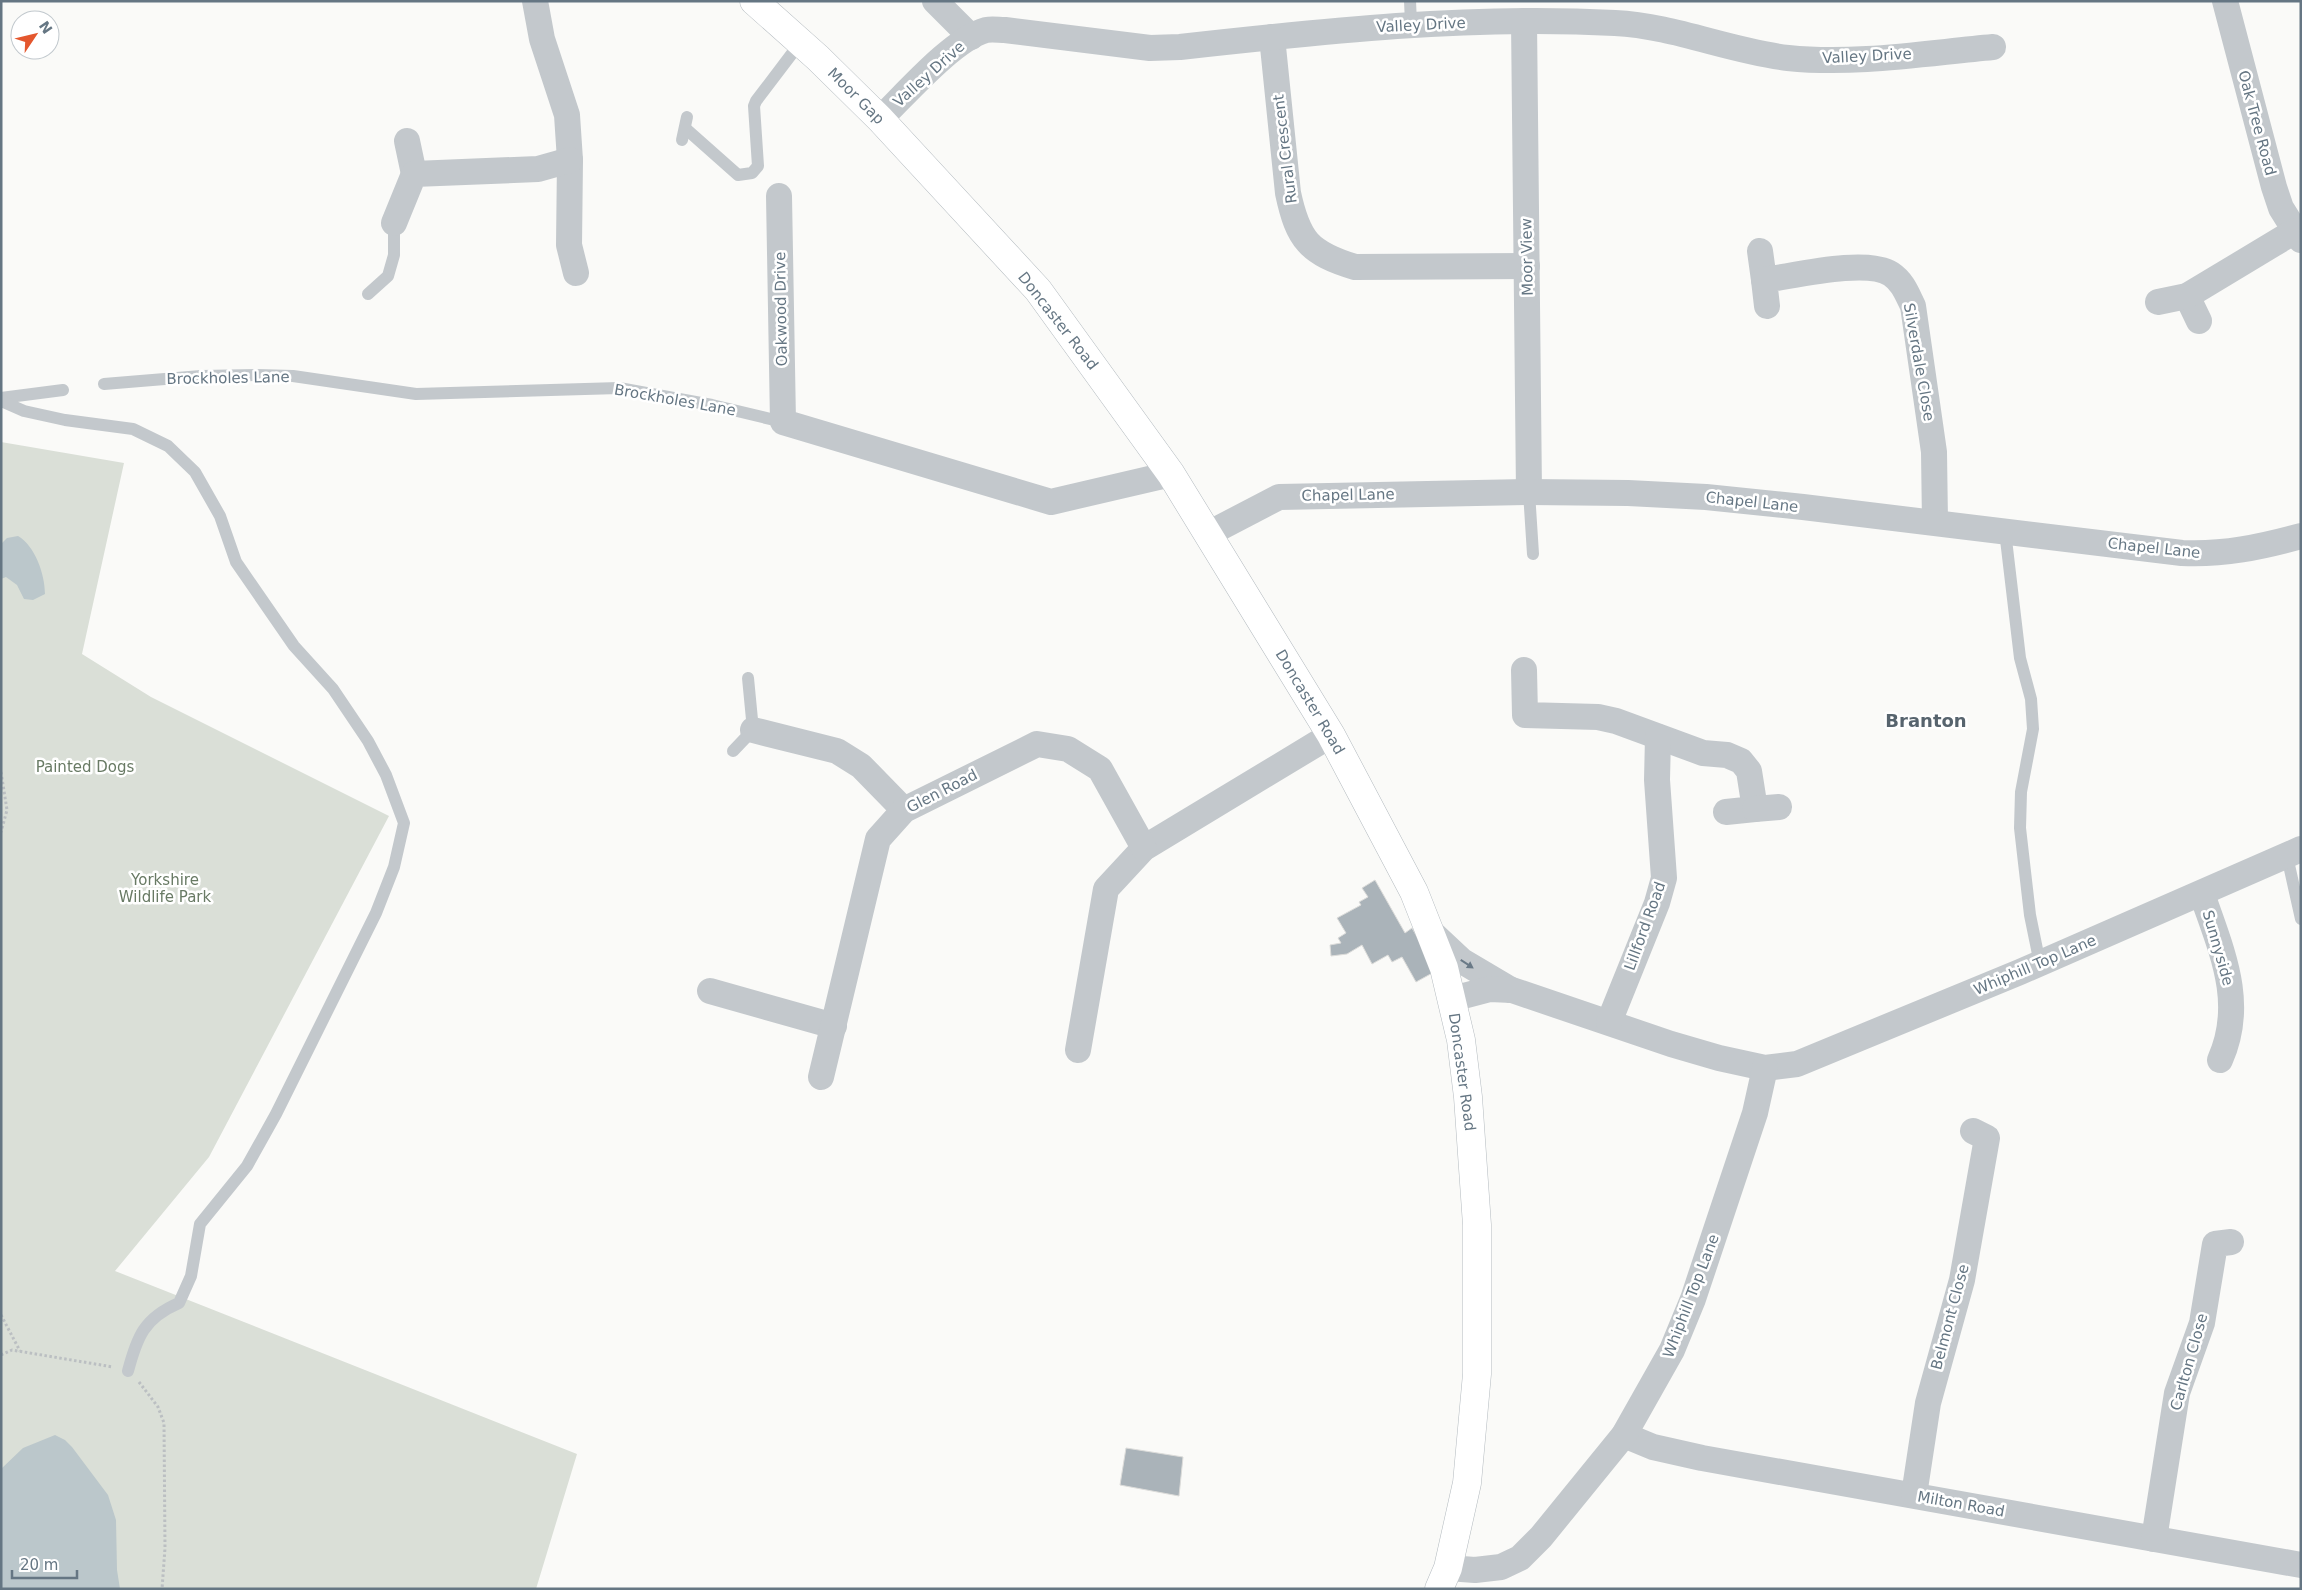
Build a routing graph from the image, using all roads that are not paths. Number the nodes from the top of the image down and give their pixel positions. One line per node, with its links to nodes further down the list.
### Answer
1 (535, 1): 14 (street)
2 (754, 1): 10 (main road, Moor Gap)
3 (936, 1): 7 (street)
4 (2225, 1): 19 (street, Oak Tree Road)
5 (1410, 12): 6 (street, Valley Drive); 8 (street, Valley Drive)
6 (1524, 22): 9 (street, Valley Drive); 21 (street, Moor View)
7 (971, 37): 8 (street, Valley Drive); 11 (street, Valley Drive)
8 (1272, 37): 21 (street, Rural Crescent)
9 (1979, 41)
10 (800, 43): 11 (main road, Moor Gap); 12 (lane)
11 (880, 119): 17 (main road, Moor Gap)
12 (684, 128)
13 (406, 141): 15 (street)
14 (570, 160): 15 (street); 22 (street)
15 (414, 174): 18 (street)
16 (779, 196): 32 (street, Oakwood Drive)
17 (952, 196): 33 (main road, Doncaster Road)
18 (394, 223): 24 (lane)
19 (2298, 236): 25 (street)
20 (1760, 252): 23 (street)
21 (1527, 266): 34 (street, Moor View)
22 (576, 273)
23 (1764, 280): 27 (street); 35 (street, Silverdale Close)
24 (368, 294)
25 (2187, 296): 26 (street); 28 (street)
26 (2158, 302)
27 (1766, 306)
28 (2198, 321)
29 (104, 384): 32 (lane, Brockholes Lane)
30 (64, 390): 31 (lane)
31 (1, 399): 65 (lane)
32 (783, 422): 33 (street, Brockholes Lane)
33 (1172, 474): 37 (main road, Doncaster Road)
34 (1529, 492): 35 (street, Chapel Lane); 37 (street, Chapel Lane); 39 (lane)
35 (1935, 522): 36 (street, Chapel Lane)
36 (2005, 531): 38 (street, Chapel Lane); 53 (lane)
37 (1208, 534): 43 (main road, Doncaster Road)
38 (2301, 536)
39 (1533, 554)
40 (1524, 670): 44 (street)
41 (748, 678): 42 (lane)
42 (753, 730): 45 (lane); 46 (street)
43 (1331, 735): 48 (street); 52 (main road, Doncaster Road)
44 (1658, 737): 47 (street); 57 (street, Lillford Road)
45 (733, 751)
46 (904, 810): 48 (street, Glen Road); 58 (street, Glen Road)
47 (1726, 812)
48 (1144, 848): 59 (street)
49 (2294, 852): 50 (street, Whiphill Top Lane); 51 (lane)
50 (2202, 894): 53 (street, Whiphill Top Lane); 60 (street, Sunnyside)
51 (2301, 919)
52 (1431, 932): 54 (street, one-way to 54); 56 (main road, Doncaster Road)
53 (2040, 964): 61 (street, Whiphill Top Lane)
54 (1510, 990): 56 (street, Whiphill Top Lane); 57 (street, Whiphill Top Lane)
55 (710, 991): 58 (street)
56 (1452, 998): 70 (main road, Doncaster Road)
57 (1608, 1022): 61 (street, Whiphill Top Lane)
58 (834, 1026): 62 (street, Glen Road)
59 (1078, 1050)
60 (2231, 1050)
61 (1766, 1068): 66 (street, Whiphill Top Lane)
62 (821, 1077)
63 (1987, 1135): 67 (street, Belmont Close)
64 (2216, 1240): 68 (street, Carlton Close)
65 (128, 1371)
66 (1624, 1435): 67 (street, Milton Road); 70 (street, Whiphill Top Lane)
67 (1914, 1496): 68 (street, Milton Road)
68 (2154, 1539): 69 (street, Milton Road)
69 (2301, 1565)
70 (1443, 1578)

